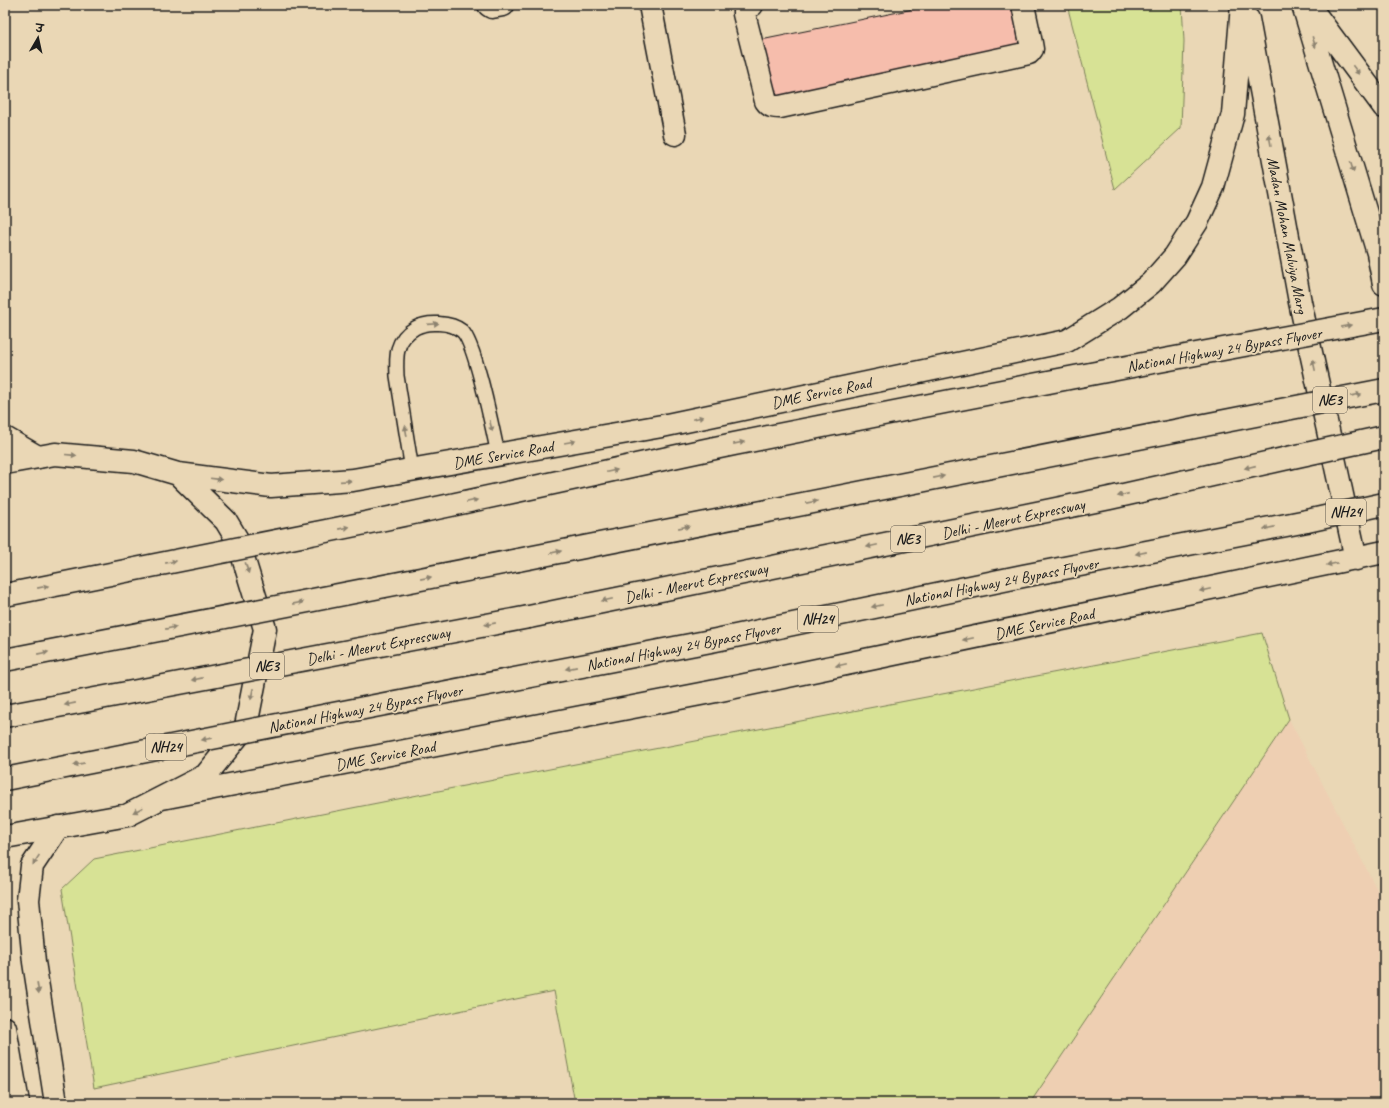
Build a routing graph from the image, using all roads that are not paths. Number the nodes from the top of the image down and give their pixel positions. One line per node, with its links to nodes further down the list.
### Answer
1 (650, 5): 9 (main road)
2 (752, 5): 3 (main road)
3 (1023, 5)
4 (1242, 5): 15 (main road, DME Service Road, one-way to 4)
5 (1246, 5): 22 (main road, Madan Mohan Malviya Marg, one-way to 5)
6 (1303, 5): 10 (main road, one-way to 10)
7 (1308, 5): 8 (main road, one-way to 8)
8 (1384, 108)
9 (675, 134)
10 (1384, 284)
11 (1384, 319): 23 (main road, National Highway 24 Bypass Flyover, one-way to 11, bridge)
12 (1384, 390): 24 (main road, NE3, one-way to 12, bridge)
13 (1384, 437): 25 (main road, Delhi - Meerut Expressway / NE3, one-way to 25, bridge)
14 (5, 438): 16 (main road)
15 (498, 454): 18 (main road, DME Service Road); 18 (lane, one-way to 15)
16 (38, 457): 17 (main road, DME Service Road); 19 (main road, DME Service Road, one-way to 19)
17 (5, 463)
18 (412, 470): 19 (main road, DME Service Road, one-way to 18)
19 (178, 474): 27 (main road, one-way to 27)
20 (1384, 504): 26 (main road, National Highway 24 Bypass Flyover / NH24, one-way to 26, bridge)
21 (1384, 552): 22 (main road, DME Service Road)
22 (1356, 559): 27 (main road, DME Service Road, one-way to 27)
23 (5, 595)
24 (5, 660)
25 (5, 716)
26 (5, 779)
27 (162, 798): 28 (main road, one-way to 28)
28 (58, 827): 29 (main road); 32 (main road, one-way to 32)
29 (5, 837)
30 (5, 1028): 31 (main road)
31 (18, 1103)
32 (56, 1103)

